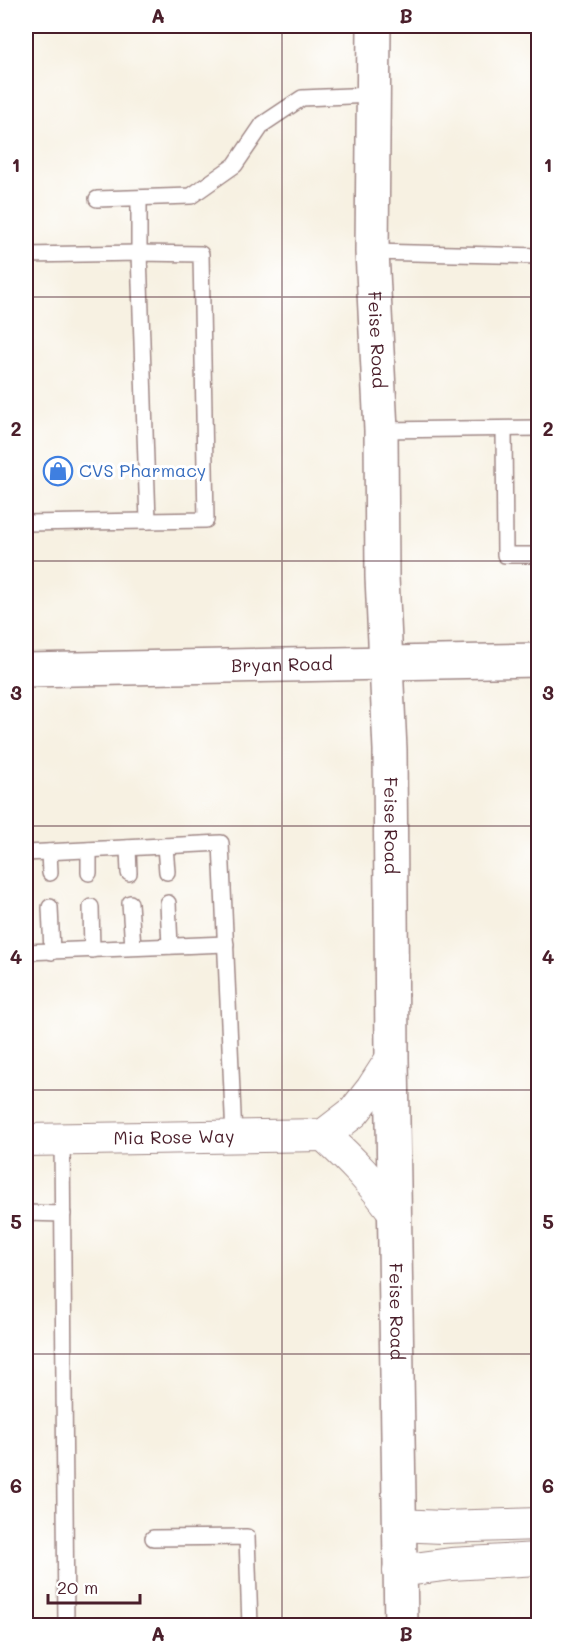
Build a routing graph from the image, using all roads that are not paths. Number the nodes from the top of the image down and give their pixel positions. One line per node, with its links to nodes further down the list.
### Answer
1 (374, 26): 2 (main road, Feise Road)
2 (373, 95): 4 (lane); 5 (main road, Feise Road)
3 (97, 199): 4 (lane)
4 (139, 199): 6 (lane)
5 (372, 252): 8 (lane); 10 (main road, Feise Road)
6 (139, 253): 7 (lane); 12 (lane); 12 (lane)
7 (26, 255)
8 (538, 256)
9 (538, 428): 11 (lane)
10 (381, 429): 11 (lane); 16 (main road, Feise Road)
11 (504, 429): 14 (lane)
12 (148, 521): 13 (lane)
13 (26, 523)
14 (538, 555)
15 (538, 660): 16 (main road, Bryan Road)
16 (386, 664): 17 (main road, Bryan Road); 37 (main road, Feise Road)
17 (26, 670)
18 (165, 846): 19 (lane); 23 (lane); 31 (lane)
19 (128, 848): 20 (lane); 26 (lane)
20 (88, 850): 21 (lane); 25 (lane)
21 (49, 852): 22 (lane); 24 (lane)
22 (26, 853)
23 (167, 872)
24 (50, 873)
25 (89, 873)
26 (129, 873)
27 (130, 903): 33 (lane)
28 (168, 903): 32 (lane)
29 (50, 907): 35 (lane)
30 (91, 907): 34 (lane)
31 (226, 944): 32 (lane); 39 (lane)
32 (170, 946): 33 (lane)
33 (133, 947): 34 (lane)
34 (92, 950): 35 (lane)
35 (52, 951): 36 (lane)
36 (26, 952)
37 (392, 1058): 38 (street); 42 (main road, Feise Road)
38 (324, 1135): 39 (street, Mia Rose Way); 42 (street)
39 (234, 1137): 41 (street, Mia Rose Way)
40 (26, 1140): 41 (street, Mia Rose Way)
41 (62, 1140): 44 (lane)
42 (394, 1212): 46 (main road, Feise Road)
43 (26, 1213): 44 (lane)
44 (63, 1214): 50 (lane)
45 (538, 1524): 46 (street)
46 (399, 1525): 49 (main road, Feise Road)
47 (153, 1538): 51 (lane)
48 (538, 1559): 49 (street)
49 (399, 1570): 52 (main road, Feise Road)
50 (66, 1626)
51 (250, 1626)
52 (401, 1626)

